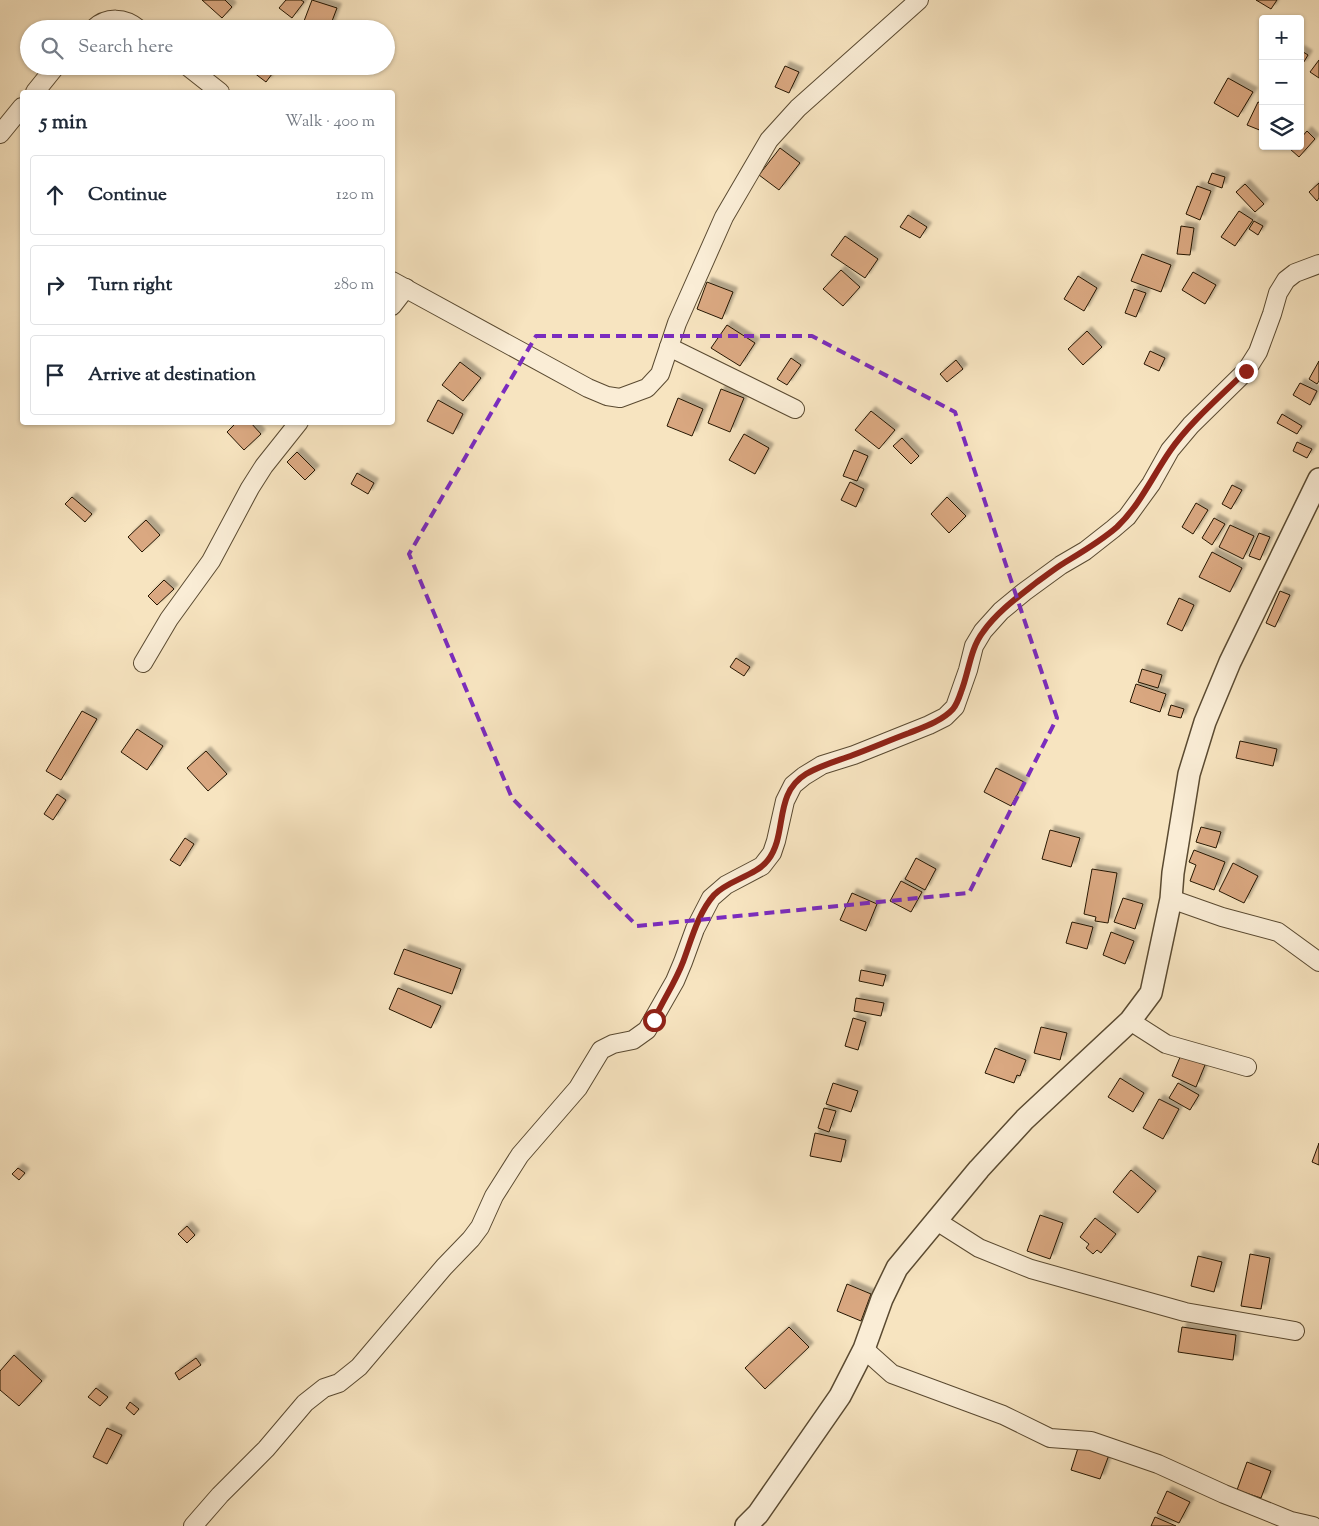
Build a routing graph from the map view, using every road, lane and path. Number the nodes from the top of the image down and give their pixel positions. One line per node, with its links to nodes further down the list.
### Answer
1 (919, 0): 11 (street)
2 (49, 75): 4 (street)
3 (198, 75): 5 (street)
4 (37, 90)
5 (217, 90)
6 (20, 109): 7 (street)
7 (0, 134)
8 (1319, 264): 23 (street)
9 (399, 284): 10 (street); 11 (street)
10 (395, 297)
11 (669, 347): 12 (street)
12 (795, 409)
13 (297, 425): 15 (street)
14 (1319, 479): 16 (street)
15 (143, 663)
16 (1171, 899): 17 (street); 18 (street)
17 (1319, 962)
18 (1130, 1021): 19 (street); 20 (street)
19 (1247, 1067)
20 (935, 1220): 21 (street); 22 (street)
21 (1295, 1331)
22 (864, 1349): 24 (street); 25 (street)
23 (193, 1526)
24 (746, 1526)
25 (1313, 1526)

